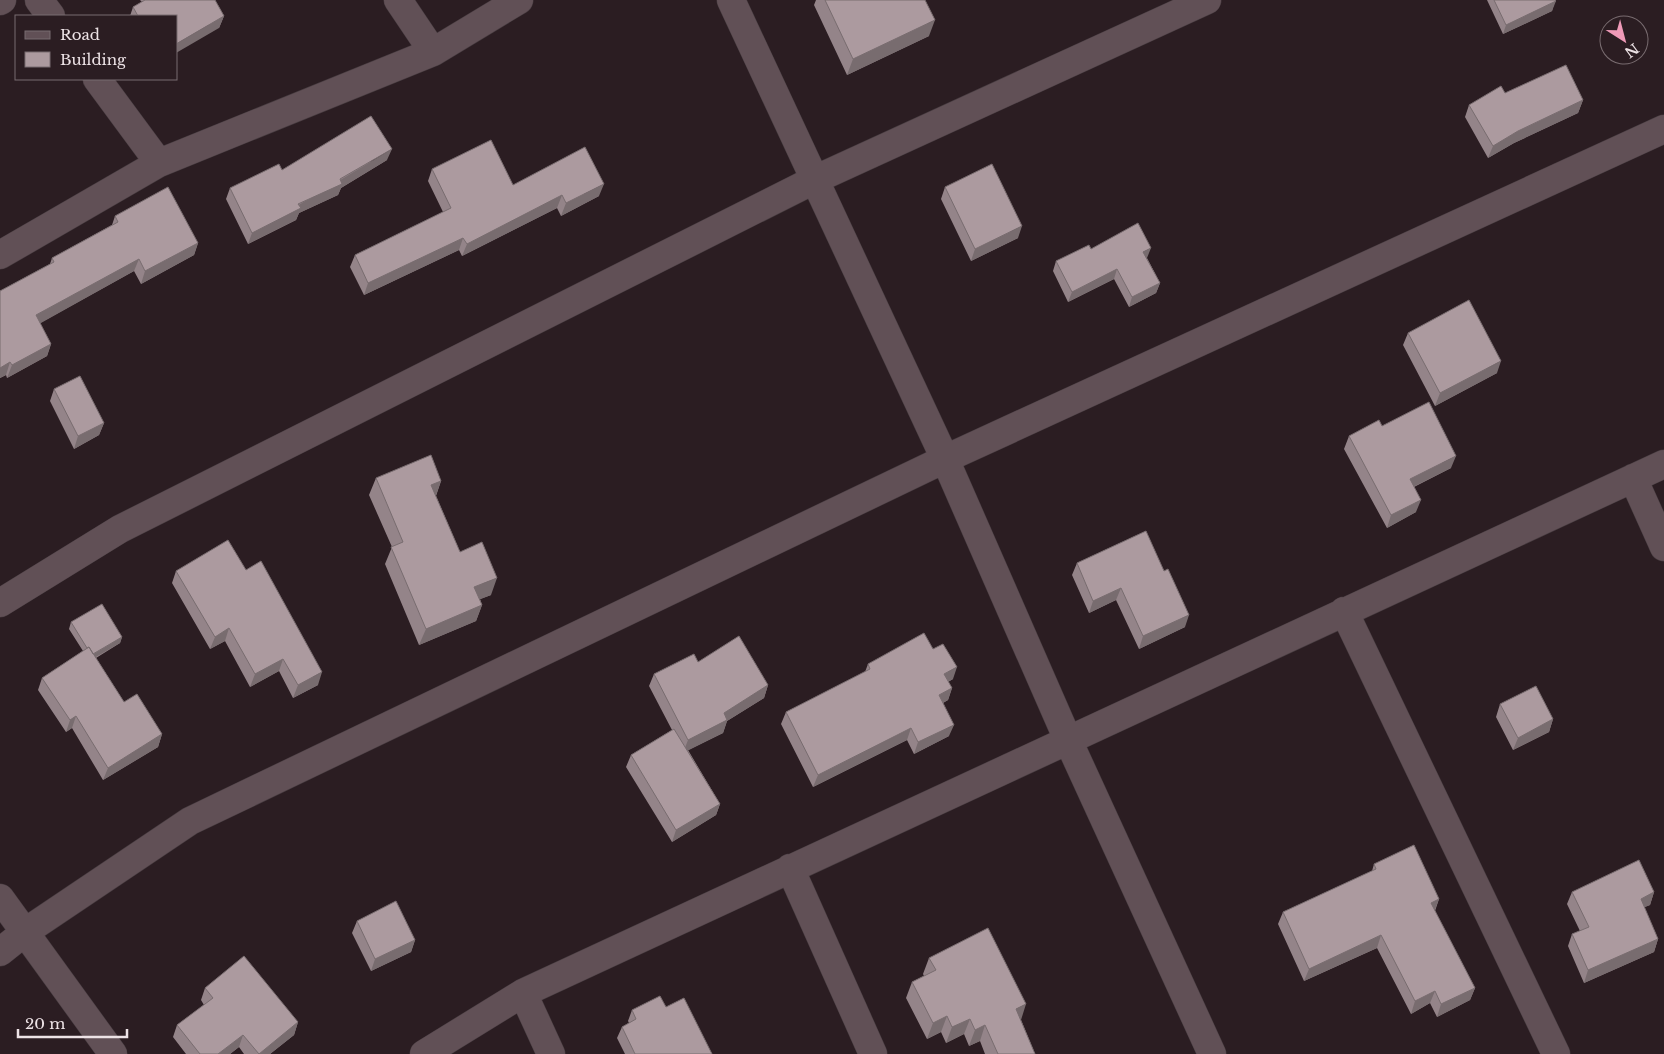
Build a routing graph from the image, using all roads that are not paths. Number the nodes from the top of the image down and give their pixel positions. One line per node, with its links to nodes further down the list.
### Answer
1 (39, 0): 6 (street)
2 (398, 0): 7 (street)
3 (520, 0): 7 (street)
4 (732, 0): 11 (street)
5 (1207, 0): 11 (street)
6 (50, 15)
7 (433, 52): 10 (street)
8 (98, 80): 10 (street)
9 (1664, 129): 13 (street)
10 (160, 163): 12 (street)
11 (814, 180): 13 (street); 17 (street)
12 (0, 256)
13 (945, 460): 19 (street); 22 (street)
14 (1664, 464): 15 (street)
15 (1633, 478): 16 (street); 18 (street)
16 (1664, 547)
17 (0, 603)
18 (1344, 611): 19 (street); 30 (street)
19 (1068, 740): 20 (street); 29 (street)
20 (790, 868): 24 (street); 28 (street)
21 (0, 898): 22 (street)
22 (25, 932): 23 (street); 25 (street)
23 (0, 952)
24 (523, 993): 26 (street); 27 (street)
25 (113, 1054)
26 (424, 1054)
27 (551, 1054)
28 (873, 1054)
29 (1212, 1054)
30 (1556, 1054)

